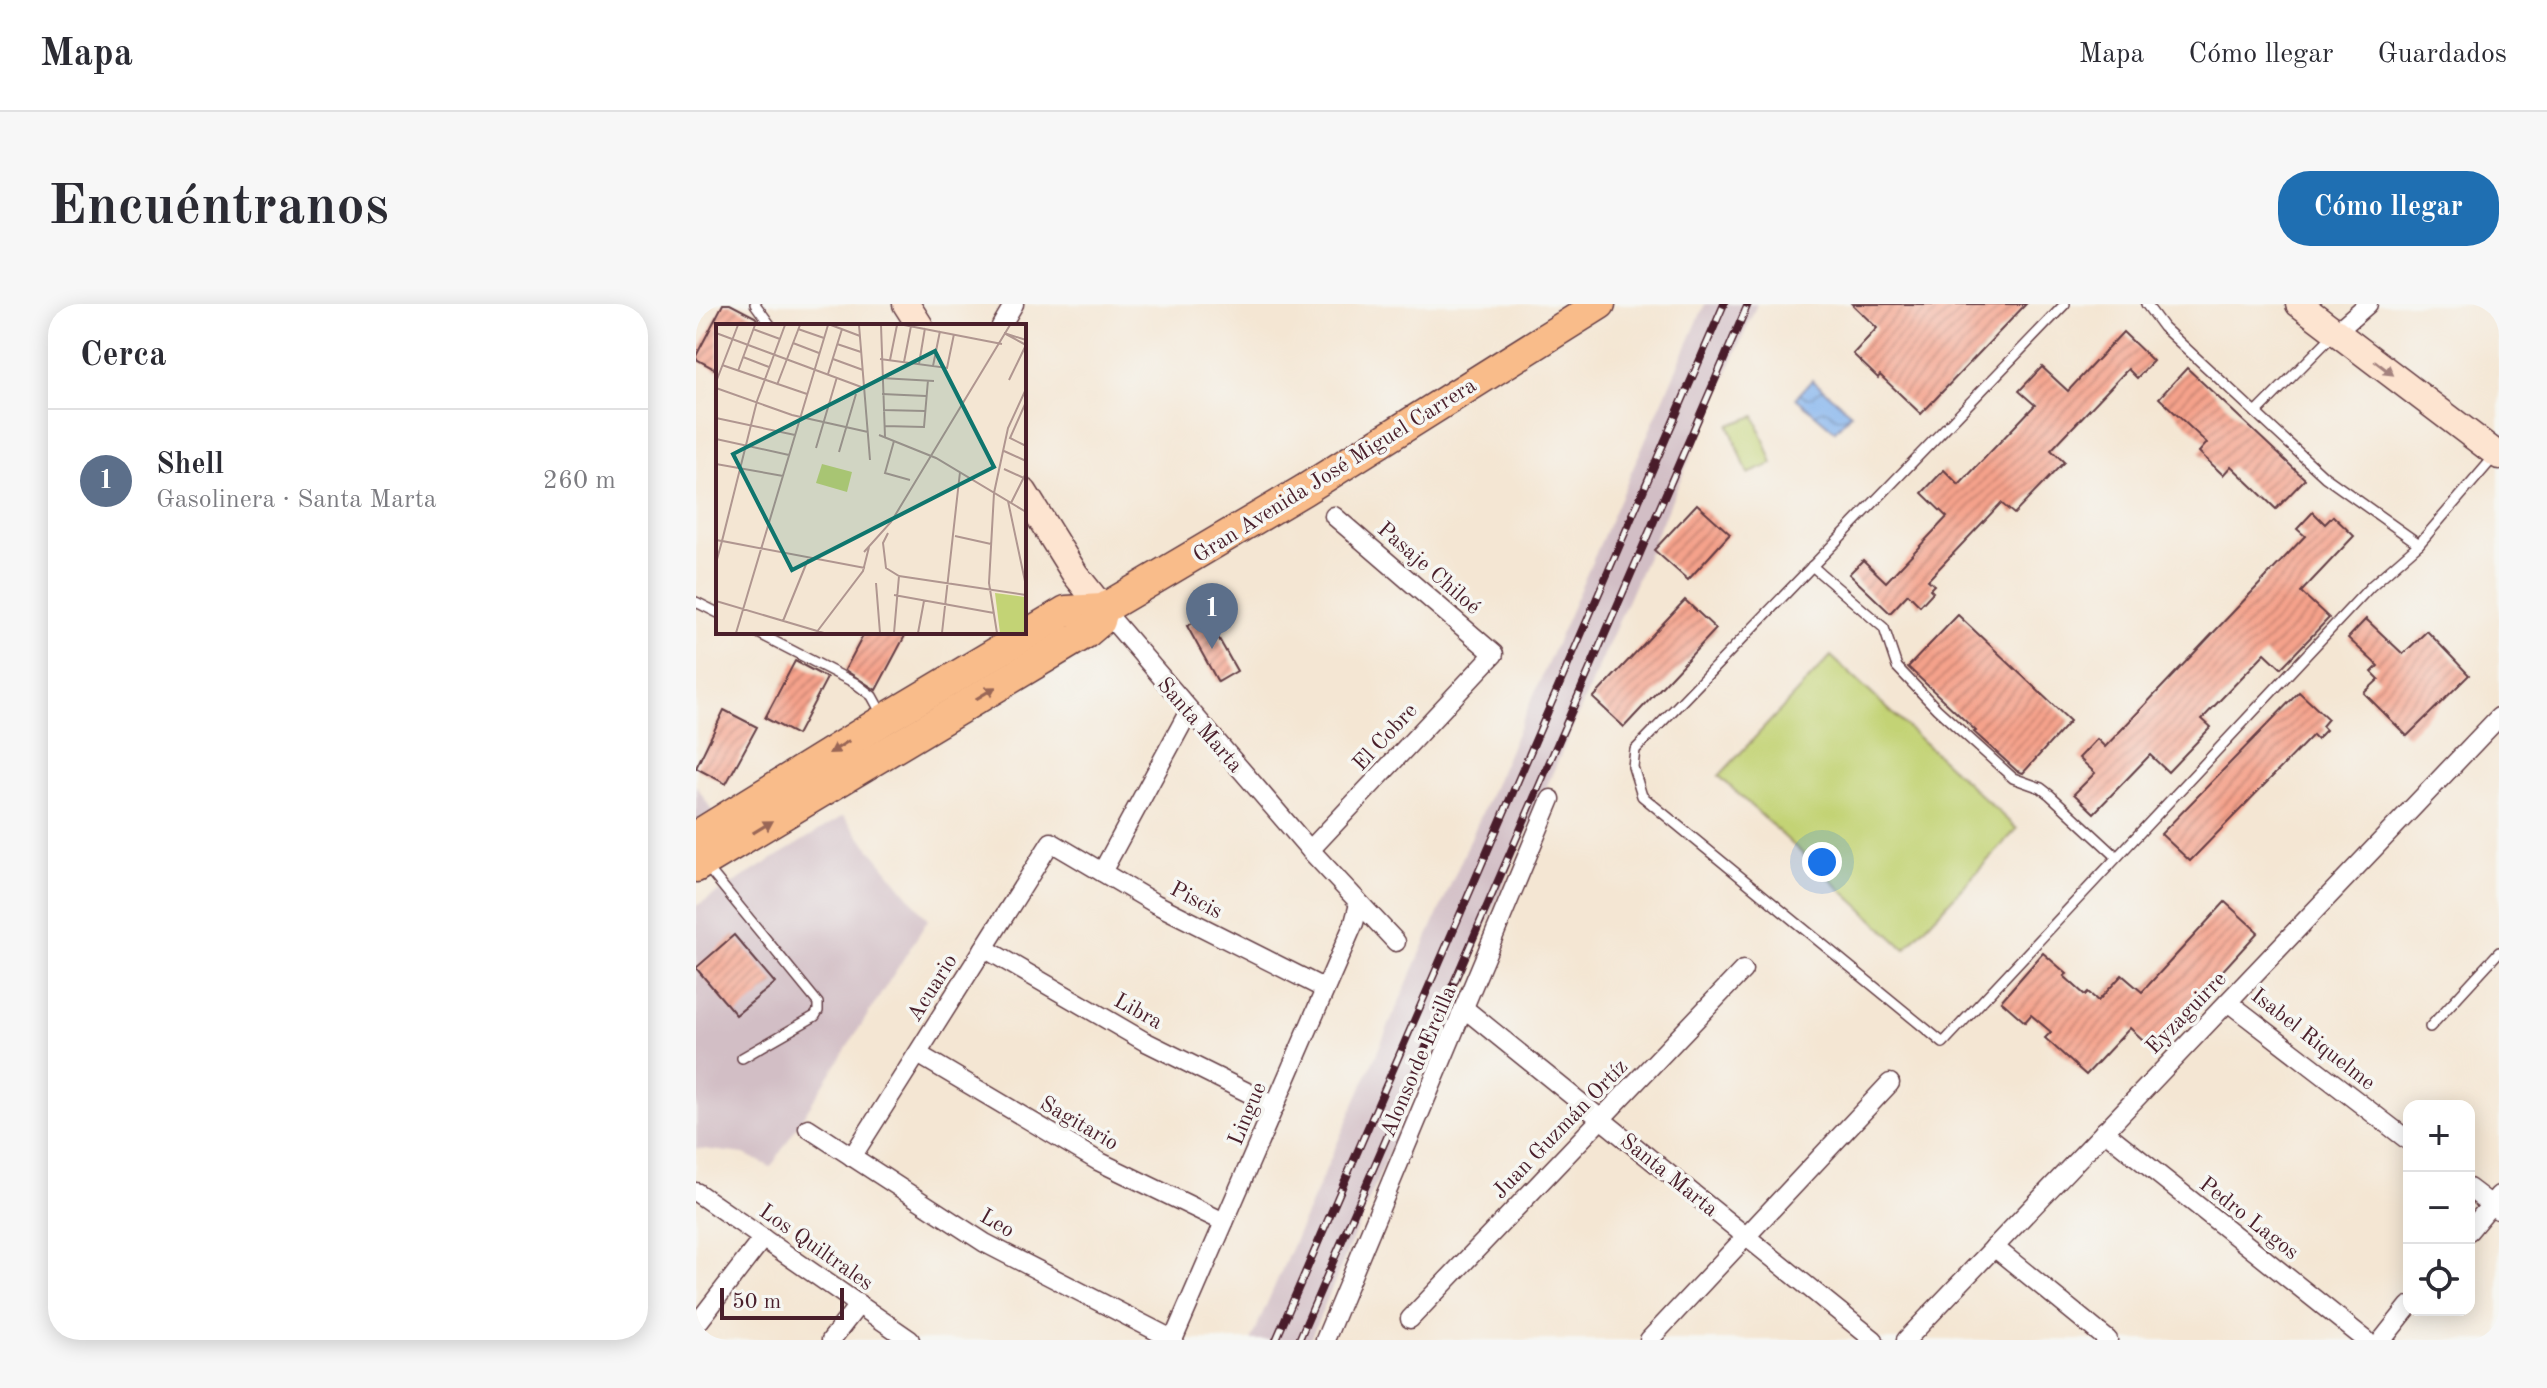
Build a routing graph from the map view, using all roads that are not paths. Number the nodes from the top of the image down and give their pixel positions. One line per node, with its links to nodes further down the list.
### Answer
1 (755, 304): 11 (lane)
2 (906, 304): 12 (main road)
3 (1014, 304): 13 (street)
4 (1588, 304): 14 (main road, Gran Avenida José Miguel Carrera)
5 (1600, 304): 14 (main road, Gran Avenida José Miguel Carrera)
6 (1627, 304): 14 (main road, Gran Avenida José Miguel Carrera)
7 (2065, 304): 21 (lane)
8 (2146, 304): 16 (lane)
9 (2299, 304): 15 (main road)
10 (2368, 304): 15 (street)
11 (770, 324)
12 (919, 324)
13 (1002, 324)
14 (1564, 327): 23 (main road, Gran Avenida José Miguel Carrera)
15 (2336, 332): 16 (lane); 17 (main road, one-way to 17)
16 (2256, 413): 20 (lane)
17 (2498, 455): 20 (lane)
18 (1026, 495): 23 (main road, Santa Marta)
19 (1334, 516): 26 (street, Pasaje Chiloé)
20 (2419, 544): 34 (lane)
21 (1812, 566): 34 (lane); 34 (lane)
22 (696, 602): 24 (lane)
23 (1103, 609): 27 (street, Santa Marta); 29 (main road, Gran Avenida José Miguel Carrera); 33 (main road, Gran Avenida José Miguel Carrera, one-way to 23)
24 (716, 612)
25 (760, 634): 29 (lane)
26 (1494, 654): 32 (street, El Cobre)
27 (1189, 711): 32 (street, Santa Marta); 35 (street)
28 (2499, 717): 42 (street, Eyzaguirre)
29 (885, 719): 33 (main road, Gran Avenida José Miguel Carrera, one-way to 33)
30 (1551, 799): 43 (street, Alonso de Ercilla)
31 (1051, 842): 35 (street, Piscis); 38 (street, Acuario)
32 (1310, 850): 36 (street, Santa Marta)
33 (698, 855): 46 (lane)
34 (2117, 857)
35 (1102, 872): 41 (street, Piscis)
36 (1359, 904): 37 (street, Santa Marta); 41 (street, Lingue)
37 (1396, 942)
38 (984, 948): 45 (street, Acuario); 48 (street, Libra)
39 (2499, 952): 44 (lane)
40 (1743, 970): 49 (street, Juan Guzmán Ortíz)
41 (1325, 989): 48 (street, Lingue)
42 (2228, 1002): 51 (street, Eyzaguirre); 52 (street, Isabel Riquelme)
43 (1465, 1009): 49 (street, Santa Marta); 66 (street, Alonso de Ercilla)
44 (2430, 1027)
45 (918, 1054): 53 (street, Acuario); 57 (street, Sagitario)
46 (742, 1058)
47 (1890, 1083): 59 (street)
48 (1275, 1106): 57 (street, Lingue)
49 (1601, 1118): 59 (street, Santa Marta); 64 (street, Juan Guzmán Ortíz)
50 (808, 1128): 53 (street, Leo)
51 (2104, 1131): 61 (street, Eyzaguirre); 74 (street, Pedro Lagos)
52 (2403, 1136)
53 (852, 1157): 69 (street, Leo)
54 (696, 1192): 60 (street, Los Quiltrales)
55 (2475, 1192): 56 (street)
56 (2496, 1204): 58 (street)
57 (1224, 1222): 69 (street, Lingue)
58 (2475, 1225)
59 (1748, 1236): 70 (street); 71 (street, Santa Marta)
60 (763, 1238): 62 (street, Los Quiltrales); 65 (street)
61 (1994, 1247): 72 (street, Eyzaguirre); 73 (street)
62 (859, 1304): 67 (street); 68 (street, Los Quiltrales)
63 (2403, 1314): 75 (street)
64 (1410, 1319)
65 (696, 1325)
66 (1330, 1337)
67 (831, 1340)
68 (910, 1340)
69 (1174, 1340)
70 (1649, 1340)
71 (1874, 1340)
72 (1906, 1340)
73 (2108, 1340)
74 (2366, 1340)
75 (2382, 1340)

